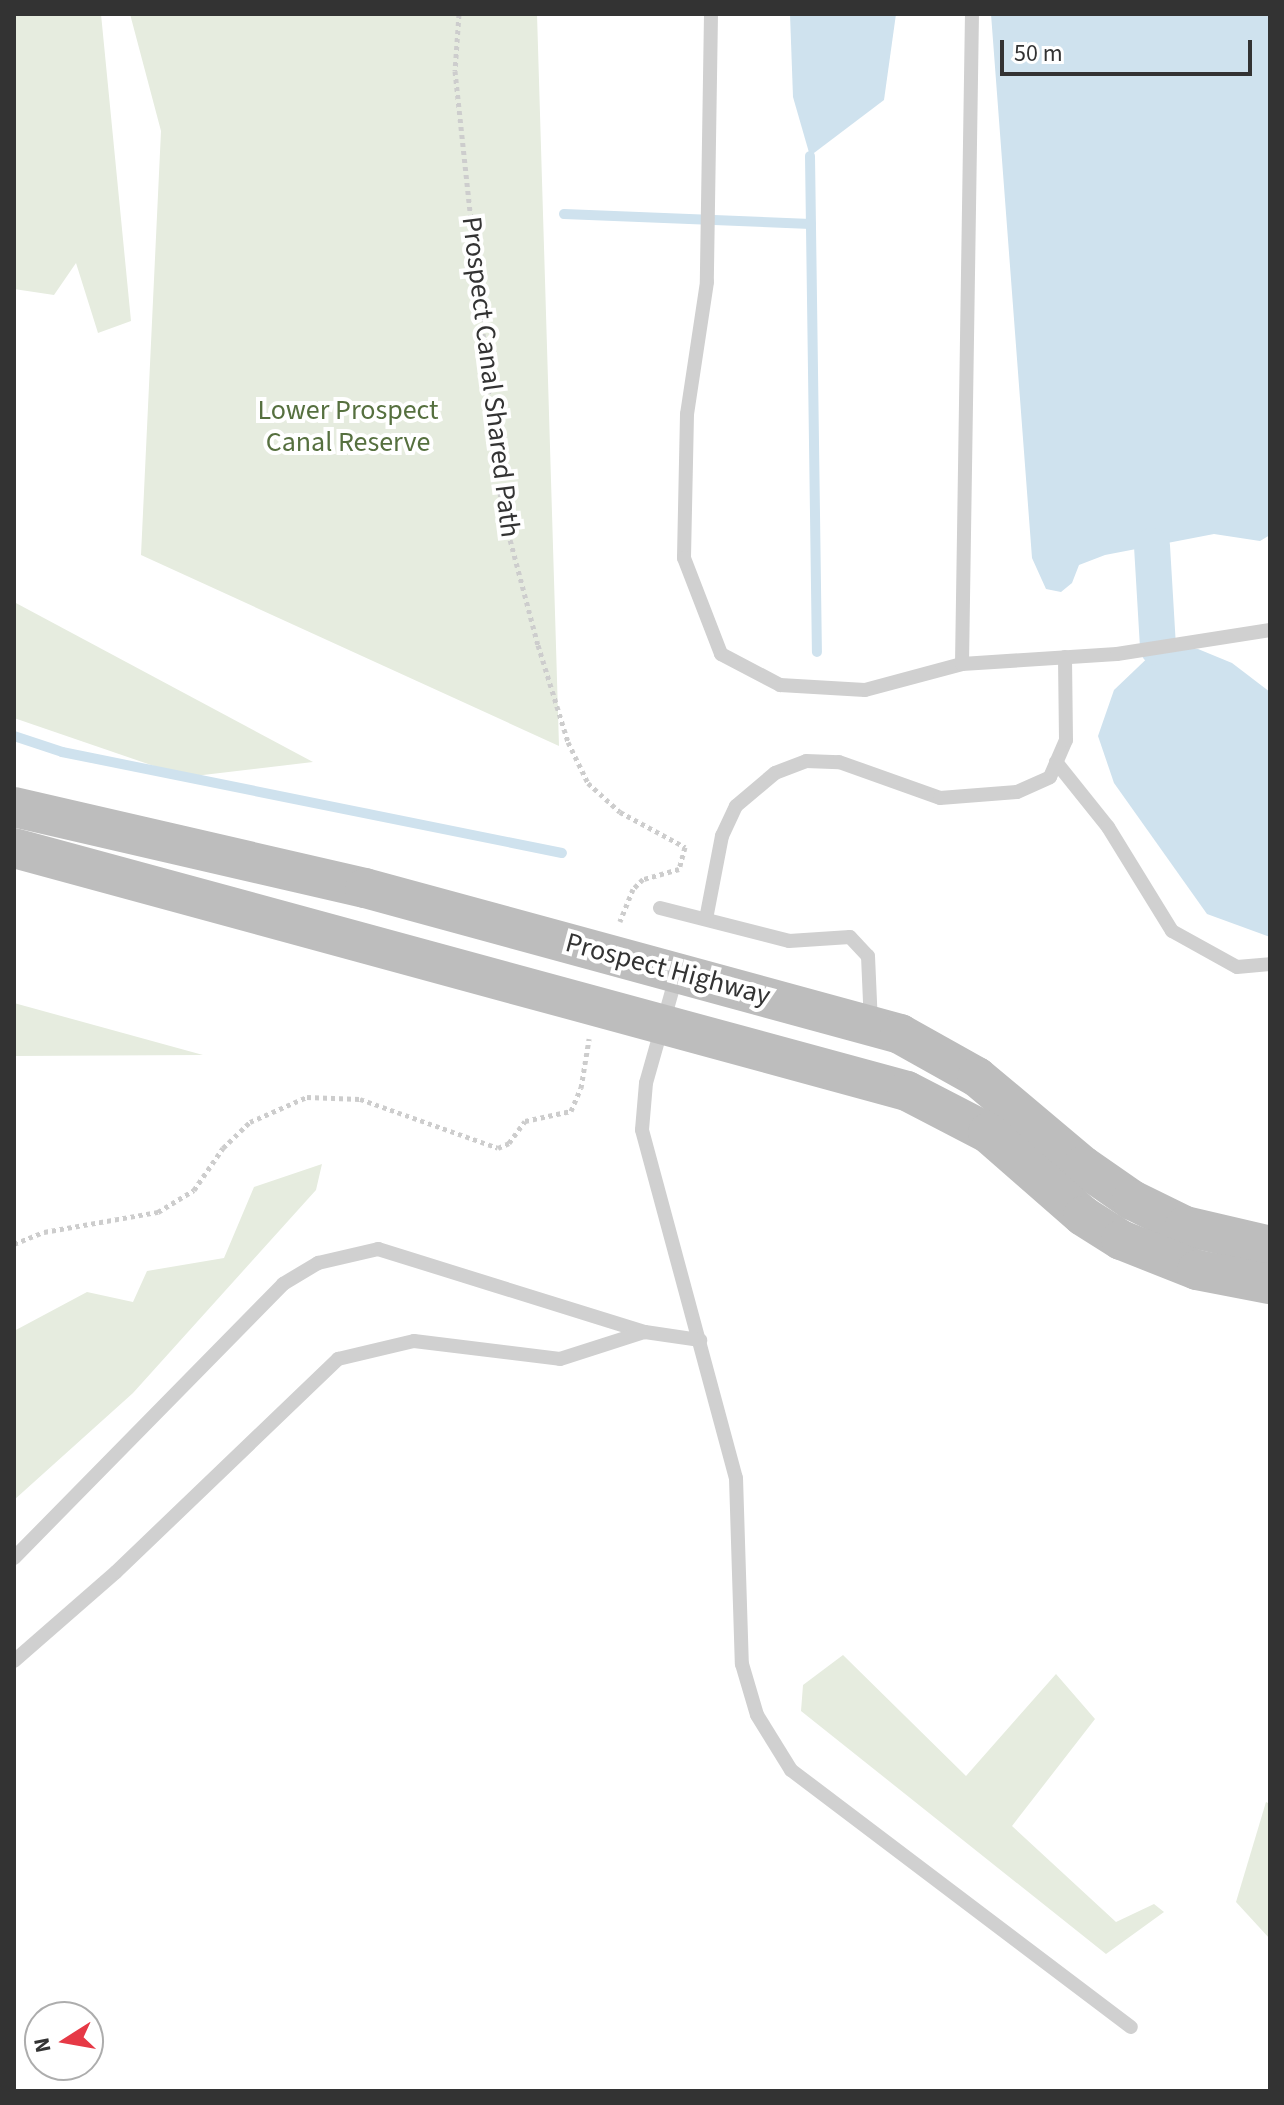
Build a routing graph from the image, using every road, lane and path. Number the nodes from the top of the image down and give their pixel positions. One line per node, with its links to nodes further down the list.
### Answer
1 (459, 14): 12 (path, Prospect Canal Shared Path)
2 (711, 14): 6 (lane)
3 (972, 14): 6 (lane)
4 (1270, 630): 5 (lane)
5 (1065, 657): 6 (lane); 7 (lane)
6 (962, 664)
7 (1056, 762): 11 (lane); 13 (lane)
8 (14, 807): 14 (main road, Prospect Highway)
9 (14, 848): 15 (main road, Prospect Highway)
10 (660, 908): 11 (lane)
11 (706, 919): 16 (lane)
12 (619, 925)
13 (1270, 964)
14 (677, 971): 15 (lane); 16 (main road, Prospect Highway)
15 (662, 1025): 20 (main road, Prospect Highway); 22 (lane)
16 (871, 1025): 19 (main road, Prospect Highway)
17 (586, 1053): 18 (path)
18 (14, 1244)
19 (1270, 1246)
20 (1270, 1284)
21 (645, 1332): 22 (lane); 23 (lane); 24 (lane)
22 (700, 1340): 25 (lane)
23 (14, 1558)
24 (14, 1661)
25 (1131, 2027)

